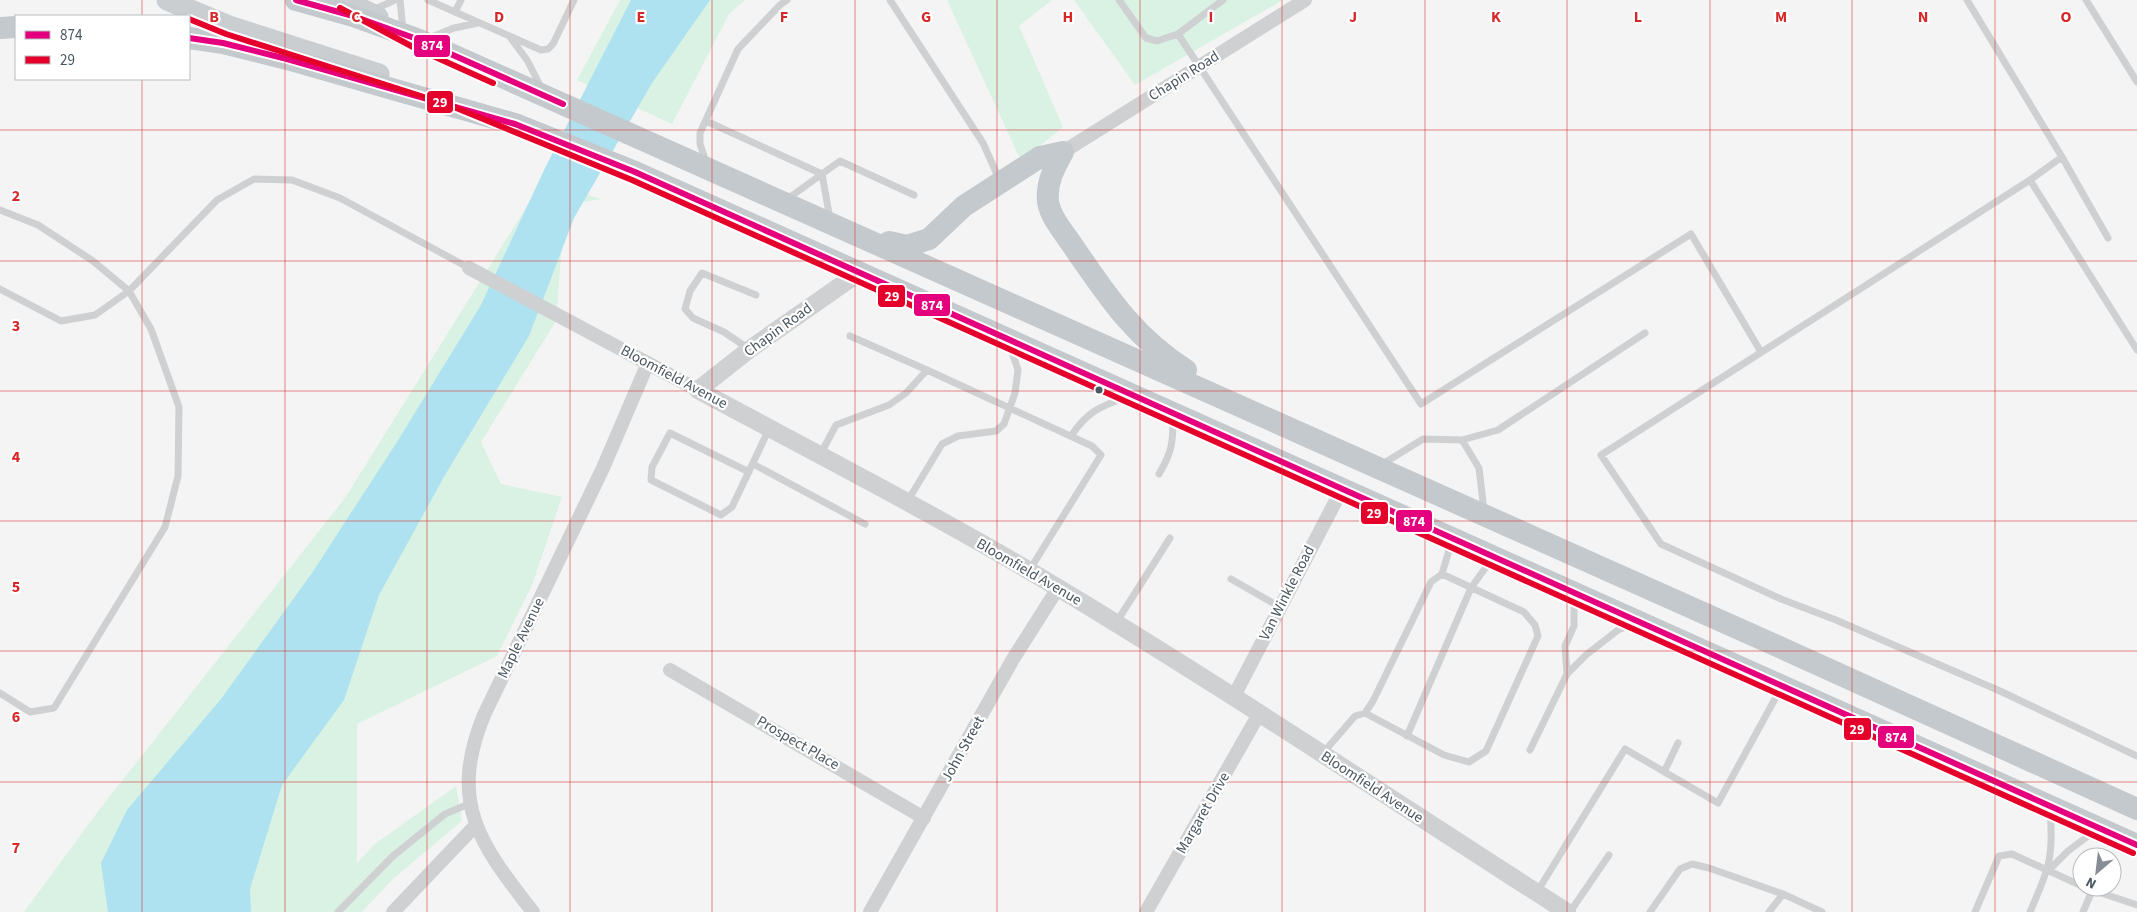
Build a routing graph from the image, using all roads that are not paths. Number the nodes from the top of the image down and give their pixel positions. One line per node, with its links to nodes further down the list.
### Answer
1 (166, 0): 29 (main road)
2 (296, 0): 23 (highway)
3 (344, 0): 16 (main road)
4 (395, 0): 16 (lane)
5 (400, 0): 23 (lane)
6 (428, 0): 17 (lane)
7 (460, 0): 17 (lane)
8 (574, 0): 22 (lane)
9 (787, 0): 28 (lane)
10 (890, 0): 35 (lane)
11 (1119, 0): 21 (lane)
12 (1223, 0): 21 (lane)
13 (1305, 0): 25 (street, Chapin Road)
14 (1967, 0): 31 (lane)
15 (2086, 0): 26 (lane)
16 (368, 12): 23 (main road)
17 (455, 12): 18 (lane)
18 (479, 23): 22 (lane); 23 (lane)
19 (15, 27): 20 (highway)
20 (0, 28)
21 (1178, 34): 25 (lane)
22 (510, 36): 27 (lane)
23 (414, 37): 27 (highway)
24 (190, 38): 29 (highway)
25 (1198, 67): 30 (street, Chapin Road); 52 (lane)
26 (2137, 82)
27 (560, 103): 32 (highway)
28 (706, 120): 32 (lane); 33 (lane)
29 (515, 124): 43 (highway)
30 (1063, 152): 35 (highway); 59 (highway)
31 (2062, 157): 34 (lane); 41 (lane)
32 (708, 169): 37 (highway)
33 (822, 174): 36 (lane); 37 (lane); 39 (lane)
34 (2030, 180): 51 (lane); 52 (lane)
35 (1001, 183): 40 (highway)
36 (914, 195)
37 (783, 202): 39 (highway)
38 (0, 210): 45 (lane)
39 (830, 224): 40 (highway)
40 (865, 237): 59 (highway)
41 (2108, 238)
42 (469, 268): 45 (lane); 53 (street, Bloomfield Avenue)
43 (860, 272): 49 (highway); 50 (street, Chapin Road)
44 (0, 289): 45 (lane)
45 (129, 292): 87 (lane)
46 (756, 295): 50 (lane)
47 (1645, 333): 62 (lane)
48 (850, 336): 54 (lane)
49 (1007, 338): 56 (highway); 57 (lane)
50 (750, 349): 55 (street, Chapin Road)
51 (2137, 350)
52 (1762, 352): 95 (lane)
53 (648, 363): 55 (street, Bloomfield Avenue); 97 (street, Maple Avenue)
54 (927, 370): 57 (lane); 63 (lane)
55 (698, 390): 60 (street, Bloomfield Avenue)
56 (1132, 395): 58 (highway); 61 (lane)
57 (1009, 408): 61 (lane); 69 (lane)
58 (1172, 412): 67 (lane); 68 (highway)
59 (1252, 412): 65 (highway)
60 (770, 429): 63 (street, Bloomfield Avenue); 64 (lane)
61 (1071, 436): 75 (lane)
62 (1462, 440): 65 (lane); 70 (lane)
63 (820, 456): 69 (street, Bloomfield Avenue)
64 (753, 464): 66 (lane); 71 (lane)
65 (1376, 468): 70 (highway)
66 (749, 472): 66 (lane)
67 (1159, 474)
68 (1342, 489): 73 (highway); 81 (street, Van Winkle Road)
69 (907, 502): 75 (street, Bloomfield Avenue)
70 (1484, 516): 99 (highway)
71 (865, 524)
72 (1170, 538): 83 (lane)
73 (1453, 538): 74 (highway); 76 (lane)
74 (1494, 556): 79 (lane); 80 (highway)
75 (1029, 571): 78 (street, Bloomfield Avenue)
76 (1442, 574): 79 (lane); 89 (lane)
77 (1231, 579): 81 (lane)
78 (1058, 588): 83 (street, Bloomfield Avenue); 100 (street, John Street)
79 (1471, 588): 91 (lane); 91 (lane)
80 (1574, 591): 82 (highway); 85 (lane)
81 (1280, 606): 88 (street, Van Winkle Road)
82 (1640, 621): 85 (lane); 86 (highway)
83 (1116, 623): 88 (street, Bloomfield Avenue)
84 (670, 670): 100 (street, Prospect Place)
85 (1567, 674): 93 (lane)
86 (1782, 685): 96 (lane); 98 (highway)
87 (0, 693)
88 (1233, 698): 90 (street, Bloomfield Avenue)
89 (1365, 713): 91 (lane); 94 (lane)
90 (1259, 714): 94 (street, Bloomfield Avenue); 117 (street, Margaret Drive)
91 (1406, 736)
92 (1678, 743): 96 (lane)
93 (1530, 750)
94 (1322, 755): 107 (street, Bloomfield Avenue)
95 (2137, 756)
96 (1664, 772): 107 (lane)
97 (472, 803): 101 (street, Maple Avenue); 114 (lane)
98 (2050, 806): 102 (highway); 105 (lane)
99 (2137, 809)
100 (924, 818): 116 (street, John Street)
101 (476, 825): 112 (street, Maple Avenue); 115 (street)
102 (2098, 828): 103 (highway); 105 (lane)
103 (2137, 845)
104 (1609, 855): 118 (lane)
105 (2048, 870): 106 (lane); 121 (lane); 122 (lane)
106 (2072, 882)
107 (1537, 893): 118 (street, Bloomfield Avenue)
108 (1784, 894): 113 (lane); 119 (lane); 120 (lane)
109 (2089, 897): 123 (lane)
110 (2119, 897): 111 (lane)
111 (2137, 905)
112 (530, 911)
113 (1653, 911)
114 (338, 912)
115 (393, 912)
116 (870, 912)
117 (1146, 912)
118 (1568, 912)
119 (1769, 912)
120 (1822, 912)
121 (1975, 912)
122 (2030, 912)
123 (2083, 912)

